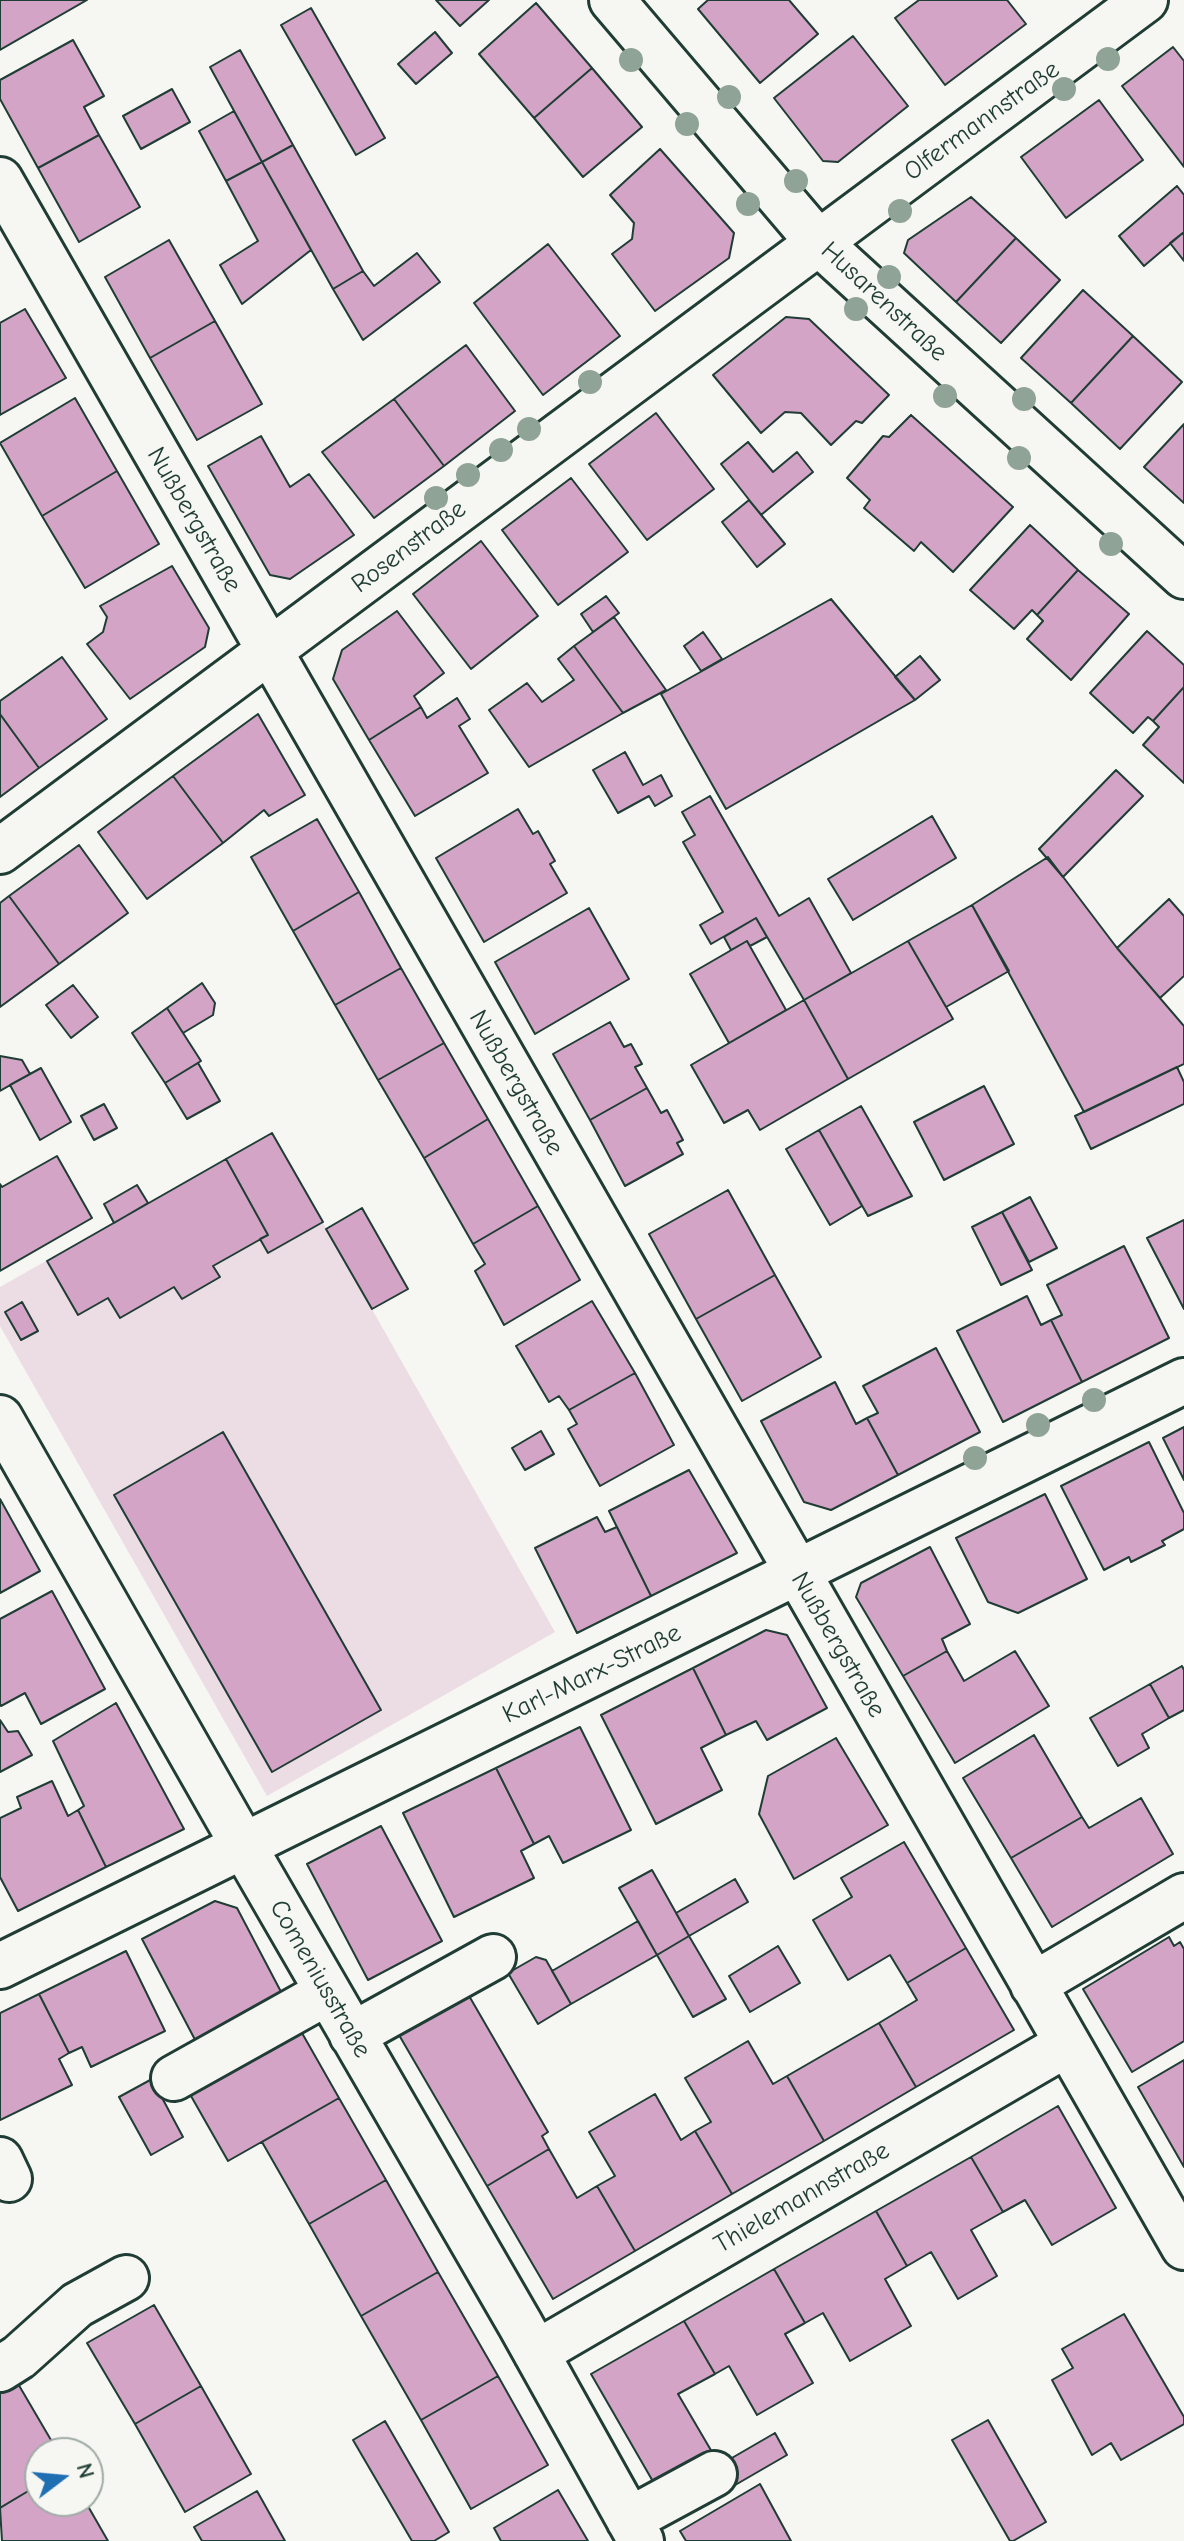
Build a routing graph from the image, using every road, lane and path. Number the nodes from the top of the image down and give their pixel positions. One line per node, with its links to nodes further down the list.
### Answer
1 (612, 0): 4 (street, Husarenstraße)
2 (1145, 0): 4 (street, Olfermannstraße)
3 (0, 180): 6 (street, Nußbergstraße)
4 (818, 242): 5 (street, Husarenstraße); 6 (street, Rosenstraße)
5 (1184, 576)
6 (269, 652): 7 (street, Rosenstraße); 10 (street, Nußbergstraße)
7 (0, 851)
8 (1184, 1381): 10 (street, Karl-Marx-Straße)
9 (0, 1418): 11 (street, Comeniusstraße)
10 (796, 1572): 11 (street, Karl-Marx-Straße); 15 (street, Nußbergstraße)
11 (244, 1847): 14 (street, Karl-Marx-Straße); 16 (street, Comeniusstraße)
12 (1184, 1896): 15 (street)
13 (473, 1952): 16 (street)
14 (0, 1966)
15 (1033, 1985): 17 (street, Nußbergstraße)
16 (340, 2012): 18 (street); 21 (street, Comeniusstraße)
17 (1067, 2044): 19 (street, Nußbergstraße); 21 (street, Thielemannstraße)
18 (174, 2078)
19 (1184, 2247)
20 (126, 2278): 22 (street)
21 (536, 2353): 24 (street, Comeniusstraße)
22 (0, 2369)
23 (714, 2474): 24 (street)
24 (635, 2530)

